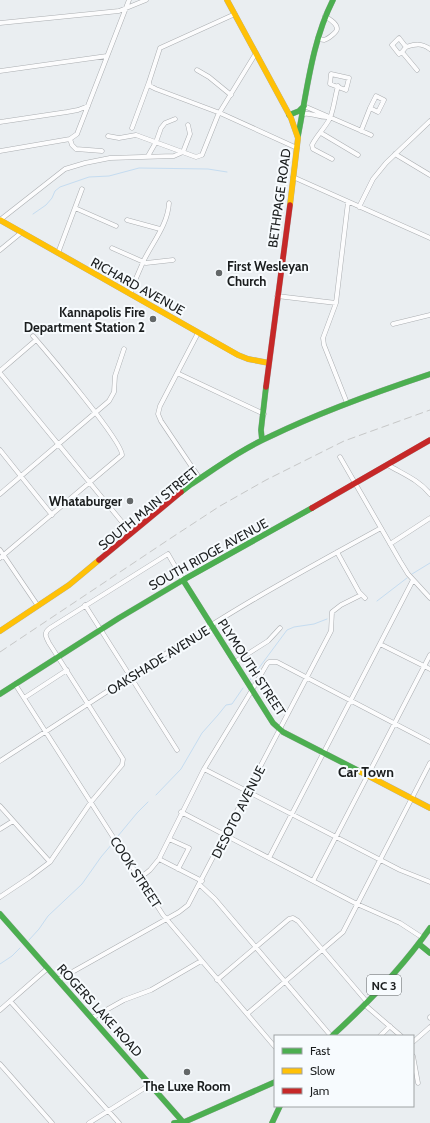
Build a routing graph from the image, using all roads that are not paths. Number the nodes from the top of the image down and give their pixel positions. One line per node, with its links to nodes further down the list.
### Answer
1 (129, 0): 5 (street)
2 (146, 0): 5 (street)
3 (227, 0): 6 (main road, BETHPAGE ROAD)
4 (333, 0): 7 (main road)
5 (126, 9): 8 (street); 14 (street)
6 (235, 14): 13 (main road, BETHPAGE ROAD); 18 (street)
7 (325, 16): 9 (main road); 9 (street)
8 (0, 23)
9 (318, 38): 22 (main road)
10 (406, 47): 11 (street); 12 (street); 12 (street)
11 (430, 49)
12 (402, 52): 16 (street)
13 (256, 54): 20 (street); 26 (main road, BETHPAGE ROAD)
14 (107, 56): 17 (street); 21 (street)
15 (196, 70): 20 (street)
16 (417, 70)
17 (0, 71)
18 (149, 82): 24 (street); 32 (street)
19 (338, 86): 19 (street); 27 (street)
20 (231, 95): 24 (street)
21 (88, 106): 30 (street); 38 (street)
22 (304, 106): 25 (main road); 26 (main road); 27 (street)
23 (370, 108): 33 (street)
24 (220, 113): 40 (street); 43 (street)
25 (303, 114): 26 (main road); 27 (street); 37 (main road)
26 (290, 116): 37 (main road, BETHPAGE ROAD)
27 (330, 117): 33 (street); 34 (street)
28 (175, 119): 39 (street)
29 (430, 121): 44 (street)
30 (0, 122)
31 (188, 125): 43 (street)
32 (132, 128)
33 (361, 131): 35 (street)
34 (321, 133): 45 (street); 47 (street)
35 (371, 135)
36 (108, 136): 39 (street)
37 (298, 138): 40 (main road, BETHPAGE ROAD)
38 (70, 139): 41 (street); 42 (street)
39 (156, 142): 43 (street); 46 (street)
40 (297, 148): 49 (main road, BETHPAGE ROAD)
41 (0, 151)
42 (102, 151)
43 (183, 152): 46 (street)
44 (395, 154): 48 (street); 53 (street)
45 (358, 155)
46 (148, 156): 55 (street)
47 (332, 159)
48 (430, 176)
49 (293, 177): 51 (street); 67 (main road, BETHPAGE ROAD)
50 (82, 189): 54 (street)
51 (348, 202): 53 (street); 68 (street)
52 (169, 203): 58 (street)
53 (358, 207): 60 (street)
54 (75, 208): 57 (street); 63 (street)
55 (0, 220): 59 (main road, RICHARD AVENUE)
56 (127, 220): 58 (street)
57 (116, 226)
58 (160, 229): 65 (street)
59 (22, 232): 62 (street); 63 (main road, RICHARD AVENUE)
60 (430, 238)
61 (112, 248): 65 (street)
62 (0, 250)
63 (58, 253): 66 (main road, RICHARD AVENUE)
64 (173, 260): 65 (street)
65 (143, 263): 66 (street)
66 (130, 294): 71 (main road, RICHARD AVENUE)
67 (277, 296): 68 (street); 75 (main road, BETHPAGE ROAD)
68 (336, 303): 79 (street)
69 (430, 315): 70 (street)
70 (393, 324)
71 (198, 333): 75 (main road, RICHARD AVENUE); 77 (street)
72 (32, 336): 73 (street)
73 (36, 340): 76 (street); 80 (street)
74 (124, 349): 80 (street)
75 (269, 363): 81 (main road, BETHPAGE ROAD)
76 (0, 372): 84 (street)
77 (177, 373): 81 (street); 89 (street)
78 (430, 374): 79 (main road, SOUTH MAIN STREET)
79 (347, 403): 82 (main road, SOUTH MAIN STREET)
80 (95, 413): 84 (street); 90 (street)
81 (264, 414): 82 (main road, BETHPAGE ROAD)
82 (262, 440): 89 (main road, SOUTH MAIN STREET)
83 (430, 440): 87 (main road, SOUTH RIDGE AVENUE)
84 (59, 444): 88 (street); 90 (street)
85 (0, 450): 88 (street)
86 (340, 457): 91 (street)
87 (388, 464): 91 (main road, SOUTH RIDGE AVENUE); 93 (street)
88 (21, 476): 92 (street); 94 (street)
89 (200, 479): 97 (main road, SOUTH MAIN STREET)
90 (90, 482): 94 (street); 97 (street)
91 (355, 484): 96 (street); 102 (main road, SOUTH RIDGE AVENUE)
92 (0, 494)
93 (430, 494)
94 (52, 515): 101 (street)
95 (430, 518): 98 (street)
96 (381, 528): 98 (street); 100 (street, OAKSHADE AVENUE)
97 (132, 533): 106 (main road, SOUTH MAIN STREET)
98 (390, 544): 103 (street)
99 (0, 550): 101 (street)
100 (336, 552): 107 (street, OAKSHADE AVENUE); 119 (street, DESOTO AVENUE)
101 (2, 557): 106 (street)
102 (183, 580): 105 (street, PLYMOUTH STREET); 107 (main road, PLYMOUTH STREET); 109 (main road, SOUTH RIDGE AVENUE)
103 (414, 580): 104 (street); 111 (street)
104 (430, 598)
105 (85, 605): 109 (street); 113 (street)
106 (38, 606): 110 (main road, SOUTH MAIN STREET)
107 (212, 625): 114 (main road, PLYMOUTH STREET); 118 (street, OAKSHADE AVENUE)
108 (280, 628): 114 (street)
109 (100, 629): 113 (main road, SOUTH RIDGE AVENUE); 118 (street)
110 (0, 631)
111 (380, 644): 115 (street); 124 (street)
112 (430, 655): 115 (street)
113 (58, 656): 117 (street); 120 (main road, SOUTH RIDGE AVENUE)
114 (235, 662): 121 (main road, PLYMOUTH STREET)
115 (424, 666): 116 (street); 126 (street)
116 (430, 669)
117 (67, 670): 123 (street); 125 (street)
118 (130, 677): 125 (street, OAKSHADE AVENUE); 130 (street)
119 (307, 678): 121 (street); 124 (street); 127 (street, DESOTO AVENUE)
120 (15, 684): 122 (main road, SOUTH RIDGE AVENUE); 123 (street, COOK STREET)
121 (252, 690): 127 (main road, PLYMOUTH STREET); 134 (street)
122 (0, 694)
123 (24, 698): 128 (street, COOK STREET)
124 (350, 701): 126 (street); 131 (street)
125 (88, 704): 128 (street, OAKSHADE AVENUE); 138 (street)
126 (395, 723): 129 (street); 135 (street)
127 (280, 729): 131 (main road, PLYMOUTH STREET); 136 (street, DESOTO AVENUE)
128 (46, 732): 132 (street, OAKSHADE AVENUE); 138 (street, COOK STREET)
129 (430, 742)
130 (177, 750)
131 (324, 754): 135 (main road, PLYMOUTH STREET); 142 (street)
132 (0, 761)
133 (430, 763): 137 (street)
134 (204, 769): 136 (street); 141 (street)
135 (367, 776): 137 (main road, PLYMOUTH STREET); 146 (street)
136 (248, 792): 142 (street); 145 (street, DESOTO AVENUE)
137 (412, 799): 140 (main road, PLYMOUTH STREET); 150 (street)
138 (91, 802): 151 (street); 153 (street, COOK STREET)
139 (0, 806): 143 (street)
140 (430, 808)
141 (181, 812): 145 (street); 147 (street)
142 (292, 814): 146 (street); 148 (street)
143 (13, 821): 144 (street); 151 (street)
144 (0, 829)
145 (226, 836): 148 (street); 156 (street, DESOTO AVENUE)
146 (336, 837): 150 (street); 154 (street)
147 (168, 839): 149 (street); 152 (street)
148 (269, 858): 154 (street)
149 (159, 859): 152 (street); 153 (street)
150 (380, 860): 155 (street); 158 (street)
151 (50, 862): 157 (street)
152 (178, 869): 156 (street)
153 (140, 878): 160 (street, COOK STREET)
154 (314, 881): 158 (street)
155 (430, 882)
156 (201, 883): 160 (street, DESOTO AVENUE); 164 (street)
157 (0, 897)
158 (357, 904): 162 (street); 165 (street)
159 (0, 914): 168 (main road, ROGERS LAKE ROAD)
160 (166, 919): 167 (street, COOK STREET); 169 (street, DESOTO AVENUE)
161 (430, 928): 162 (main road, NC 3)
162 (423, 938): 163 (main road, NC 3)
163 (419, 944): 166 (main road); 173 (main road, NC 3)
164 (255, 947): 165 (street); 170 (street); 171 (street)
165 (323, 950): 171 (street); 173 (street)
166 (430, 953)
167 (201, 961): 170 (street, COOK STREET); 176 (street)
168 (48, 968): 169 (main road, ROGERS LAKE ROAD); 172 (street)
169 (58, 980): 176 (main road, ROGERS LAKE ROAD)
170 (217, 980): 175 (street, COOK STREET)
171 (285, 982): 175 (street); 179 (street)
172 (10, 1001): 174 (street); 191 (street)
173 (366, 1003): 177 (street); 180 (main road, NC 3)
174 (0, 1010)
175 (247, 1014): 184 (street, COOK STREET)
176 (92, 1018): 189 (main road, ROGERS LAKE ROAD)
177 (390, 1026): 181 (street); 182 (street)
178 (430, 1027): 183 (street)
179 (331, 1035)
180 (333, 1035)
181 (381, 1035)
182 (400, 1035)
183 (414, 1041)
184 (274, 1047)
185 (414, 1061): 188 (street)
186 (0, 1064): 192 (street)
187 (274, 1082): 196 (main road)
188 (418, 1083)
189 (151, 1084): 191 (street); 196 (main road, ROGERS LAKE ROAD)
190 (280, 1107): 197 (main road)
191 (108, 1111): 193 (street); 194 (street)
192 (52, 1123)
193 (89, 1123)
194 (119, 1123)
195 (174, 1123): 196 (main road)
196 (182, 1123)
197 (272, 1123)

